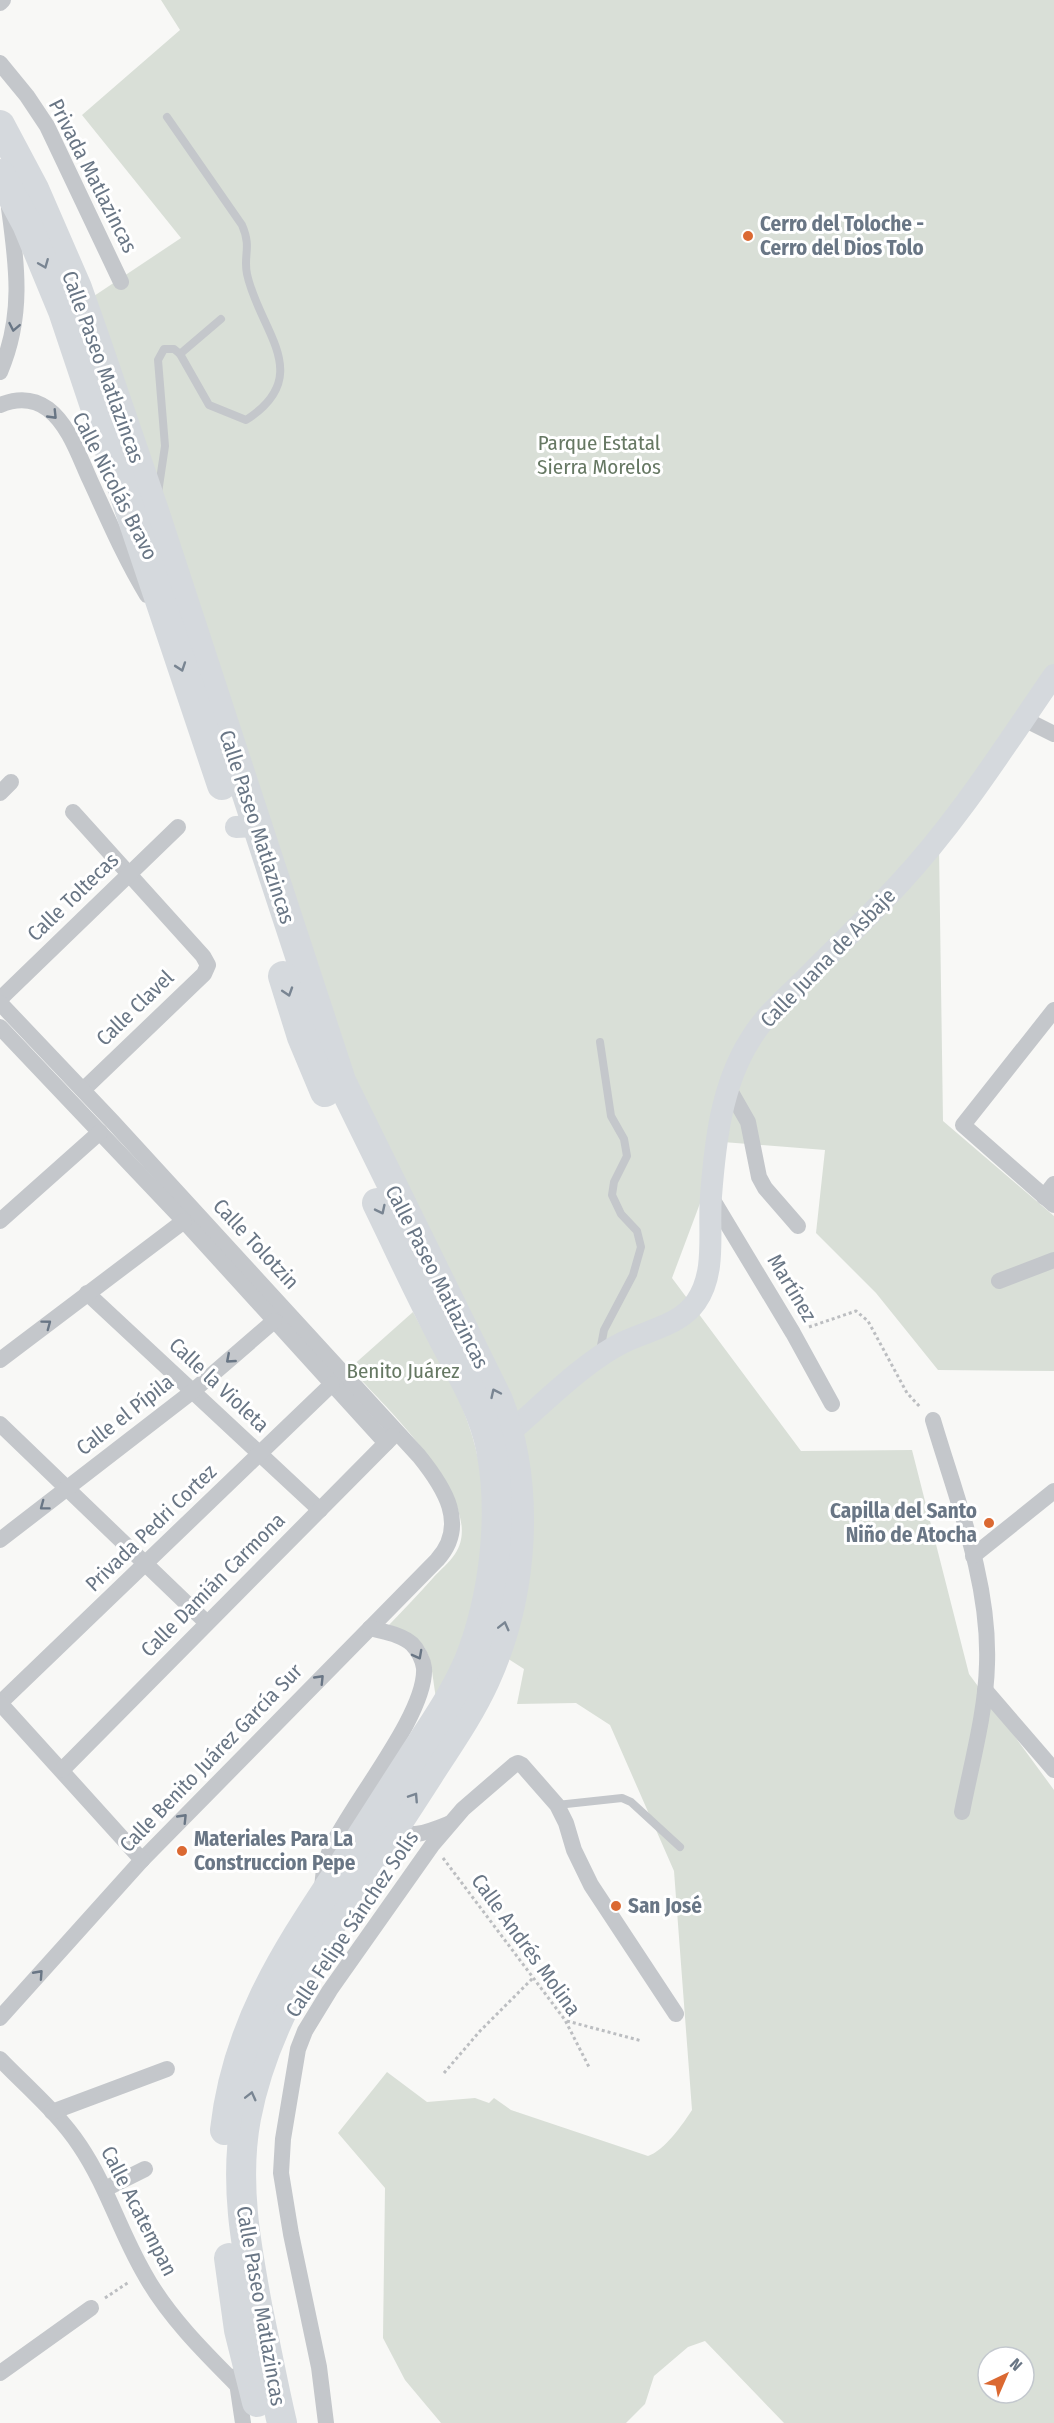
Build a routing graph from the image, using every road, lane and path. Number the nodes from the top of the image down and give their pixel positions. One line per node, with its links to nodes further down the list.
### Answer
1 (3, 0): 2 (street)
2 (0, 3)
3 (0, 63): 7 (street, Privada Matlazincas)
4 (167, 117): 9 (lane)
5 (0, 125): 12 (highway, Calle Paseo Matlazincas)
6 (3, 180): 10 (street, one-way to 10); 13 (highway, Calle Paseo Matlazincas, one-way to 13)
7 (121, 282)
8 (221, 320): 9 (lane)
9 (180, 354): 12 (lane)
10 (0, 372)
11 (0, 405): 13 (street, Calle Nicolás Bravo, one-way to 13)
12 (154, 511): 19 (highway, Calle Paseo Matlazincas)
13 (168, 628): 19 (highway, Calle Paseo Matlazincas, one-way to 19)
14 (1054, 675): 15 (street, Calle Juana de Asbaje)
15 (1024, 719): 16 (street); 25 (street, Calle Juana de Asbaje)
16 (1054, 734)
17 (73, 812): 20 (street)
18 (178, 827): 20 (street, Calle Toltecas)
19 (247, 827): 45 (highway, Calle Paseo Matlazincas, one-way to 19); 64 (highway, Calle Paseo Matlazincas, one-way to 64)
20 (128, 874): 21 (street, Calle Toltecas); 26 (street, Calle Clavel)
21 (0, 1001): 26 (street, Calle Tolotzin)
22 (1054, 1010): 28 (street)
23 (0, 1027): 27 (street, Calle Tolotzin)
24 (600, 1042): 38 (lane)
25 (728, 1087): 29 (street, Calle Juana de Asbaje); 32 (street)
26 (83, 1089): 46 (street, Calle Tolotzin)
27 (100, 1132): 30 (street); 31 (street, Calle Tolotzin)
28 (1051, 1196)
29 (711, 1197): 37 (street, Martínez); 38 (street, Calle Juana de Asbaje)
30 (0, 1221)
31 (184, 1221): 35 (street); 36 (street, Calle Tolotzin)
32 (798, 1226)
33 (1054, 1260): 34 (street)
34 (999, 1281)
35 (87, 1293): 39 (street, one-way to 35); 41 (street, Calle la Violeta)
36 (274, 1320): 40 (street, Calle Tolotzin); 41 (street, Calle el Pípila, one-way to 41)
37 (793, 1332): 42 (street, Martínez); 43 (path)
38 (599, 1356): 45 (street, Calle Juana de Asbaje)
39 (0, 1360)
40 (332, 1384): 46 (street, Calle Tolotzin); 47 (street, Privada Pedri Cortez)
41 (193, 1391): 47 (street, Calle la Violeta); 48 (street, Calle el Pípila)
42 (832, 1404)
43 (933, 1420): 53 (street)
44 (0, 1424): 48 (street)
45 (509, 1433): 64 (highway, Calle Paseo Matlazincas, one-way to 45)
46 (391, 1438): 50 (street, Calle Damián Carmona); 51 (street, Calle Tolotzin)
47 (260, 1455): 50 (street, Calle la Violeta); 54 (street, Privada Pedri Cortez)
48 (67, 1488): 52 (street, Calle el Pípila, one-way to 52); 54 (street)
49 (1054, 1491): 53 (street)
50 (320, 1510): 55 (street, Calle Damián Carmona)
51 (453, 1532): 56 (street, Calle Benito Juárez García Sur)
52 (0, 1540)
53 (973, 1556): 57 (street)
54 (146, 1564): 55 (street); 58 (street, Privada Pedri Cortez)
55 (207, 1623): 59 (street, Calle Damián Carmona)
56 (370, 1628): 67 (street, Calle Benito Juárez García Sur, one-way to 56); 68 (street, one-way to 68)
57 (985, 1690): 60 (street); 62 (street)
58 (0, 1703): 59 (street)
59 (62, 1770): 67 (street)
60 (1054, 1770)
61 (557, 1805): 63 (street, Calle Felipe Sánchez Solís); 66 (lane); 70 (street)
62 (962, 1812)
63 (449, 1823): 64 (street); 65 (street, Calle Felipe Sánchez Solís)
64 (383, 1825): 68 (highway, Calle Paseo Matlazincas); 88 (highway, Calle Paseo Matlazincas, one-way to 64)
65 (433, 1844): 69 (path, Calle Andrés Molina); 89 (street, Calle Felipe Sánchez Solís)
66 (680, 1847)
67 (142, 1860): 71 (street, Calle Benito Juárez García Sur, one-way to 67)
68 (322, 1897): 83 (highway, Calle Paseo Matlazincas)
69 (532, 1978): 72 (path, Calle Andrés Molina); 77 (path)
70 (676, 2014)
71 (0, 2018)
72 (565, 2020): 73 (path); 75 (path, Calle Andrés Molina)
73 (642, 2042)
74 (0, 2059): 78 (street, Calle Acatempan)
75 (589, 2067)
76 (167, 2069): 78 (street)
77 (444, 2073)
78 (52, 2112): 80 (street, Calle Acatempan)
79 (145, 2169): 80 (street)
80 (105, 2189): 81 (street, Calle Acatempan)
81 (143, 2273): 82 (path); 85 (street, Calle Acatempan)
82 (91, 2308): 84 (street)
83 (239, 2330): 85 (street); 87 (highway, Calle Paseo Matlazincas)
84 (0, 2373)
85 (237, 2385): 86 (street)
86 (243, 2423)
87 (262, 2423)
88 (282, 2423)
89 (326, 2423)

